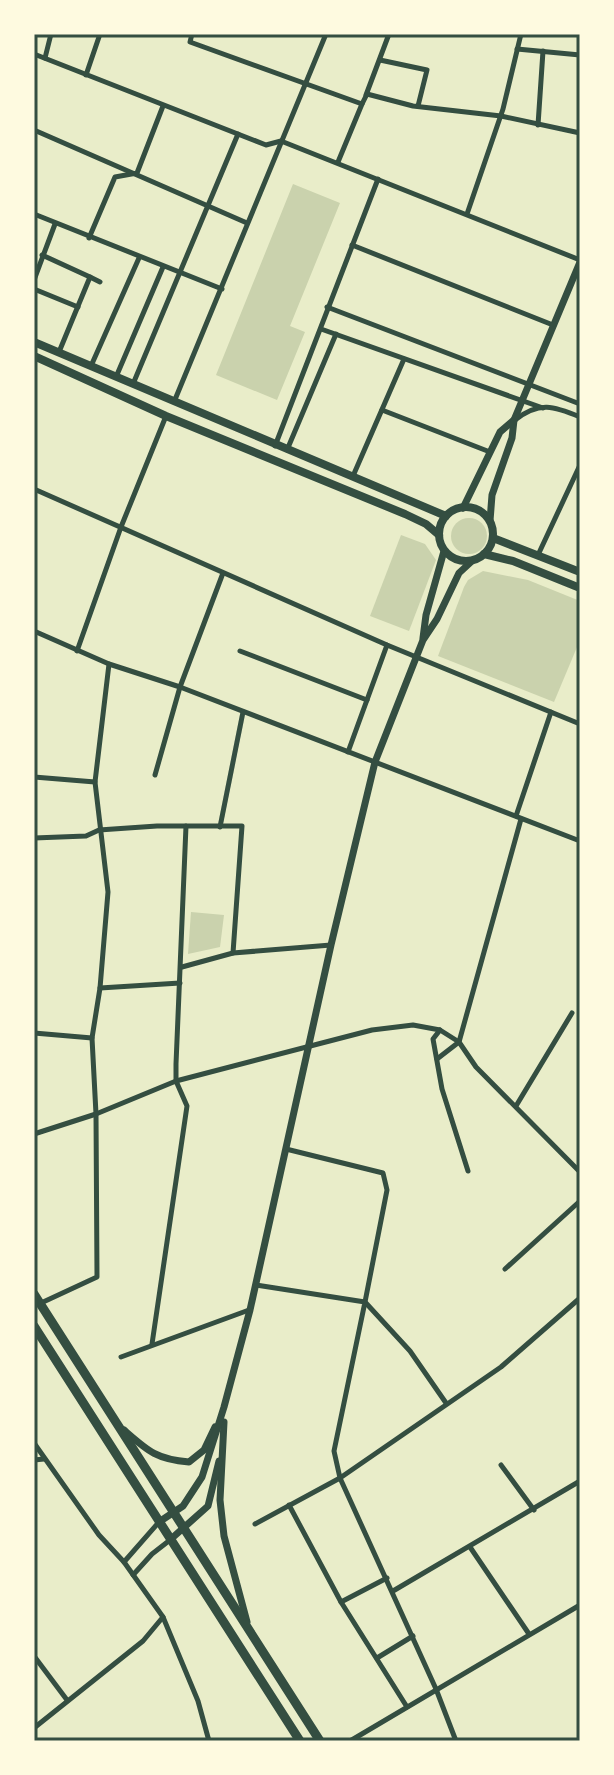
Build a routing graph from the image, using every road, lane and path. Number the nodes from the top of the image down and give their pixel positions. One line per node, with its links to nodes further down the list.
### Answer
1 (51, 34): 11 (street)
2 (100, 34): 13 (street)
3 (192, 34): 14 (street)
4 (326, 34): 14 (street)
5 (389, 34): 12 (street)
6 (521, 34): 7 (street)
7 (517, 49): 8 (street); 18 (street)
8 (543, 51): 10 (street); 19 (street)
9 (34, 54): 11 (street)
10 (580, 55)
11 (45, 58): 13 (street)
12 (380, 60): 15 (street); 17 (street)
13 (86, 75): 16 (street)
14 (306, 85): 15 (street); 23 (street)
15 (362, 104): 17 (street); 24 (street)
16 (163, 106): 22 (street); 25 (street)
17 (418, 106): 18 (street)
18 (501, 116): 19 (street); 29 (street)
19 (538, 125): 21 (street)
20 (34, 130): 25 (street)
21 (580, 133)
22 (238, 134): 23 (street); 27 (street)
23 (281, 141): 24 (street); 30 (street)
24 (338, 162): 26 (street)
25 (137, 173): 27 (street); 32 (street)
26 (378, 179): 29 (street); 33 (street)
27 (208, 205): 30 (street); 38 (street)
28 (34, 214): 31 (street)
29 (467, 214): 36 (street)
30 (247, 223): 43 (street)
31 (55, 224): 32 (street); 34 (street)
32 (89, 238): 35 (street)
33 (352, 245): 45 (street); 46 (street)
34 (42, 255): 39 (street); 40 (street)
35 (139, 258): 37 (street); 53 (street)
36 (580, 261): 46 (street)
37 (163, 267): 38 (street); 54 (street)
38 (179, 273): 43 (street); 56 (street)
39 (90, 277): 41 (street); 44 (street)
40 (34, 280)
41 (100, 282)
42 (34, 289): 44 (street)
43 (222, 289): 58 (street)
44 (78, 307): 50 (street)
45 (327, 307): 47 (street); 55 (street)
46 (553, 325): 55 (street)
47 (321, 329): 48 (street); 60 (street)
48 (336, 334): 52 (street); 63 (street)
49 (34, 342): 50 (main road)
50 (59, 353): 53 (main road)
51 (34, 356): 64 (main road)
52 (404, 359): 57 (street); 62 (street)
53 (91, 367): 54 (main road)
54 (116, 378): 56 (main road)
55 (530, 383): 57 (street); 59 (street)
56 (132, 386): 58 (main road)
57 (523, 400): 61 (street); 66 (street)
58 (174, 402): 67 (main road)
59 (580, 404)
60 (290, 408): 63 (street); 67 (street)
61 (543, 408): 65 (street); 66 (street)
62 (382, 410): 69 (street); 71 (street)
63 (303, 413): 68 (street)
64 (166, 416): 76 (street); 77 (main road)
65 (580, 417)
66 (514, 420): 69 (street); 75 (street)
67 (275, 446): 68 (main road)
68 (286, 451): 71 (main road)
69 (491, 452): 73 (street)
70 (580, 465): 81 (street)
71 (352, 478): 74 (main road)
72 (34, 489): 76 (street)
73 (463, 508): 74 (main road); 75 (main road)
74 (446, 516): 77 (main road)
75 (490, 521): 78 (main road)
76 (121, 527): 84 (street); 89 (street)
77 (439, 535): 79 (main road)
78 (493, 538): 80 (main road); 81 (main road)
79 (444, 551): 82 (main road); 87 (street)
80 (484, 554): 82 (main road); 85 (main road)
81 (538, 555): 83 (main road)
82 (472, 561): 87 (street)
83 (580, 572)
84 (223, 573): 88 (street); 93 (street)
85 (580, 588)
86 (34, 631): 89 (street)
87 (423, 640): 91 (street)
88 (387, 645): 91 (street); 94 (street)
89 (77, 651): 92 (street)
90 (240, 651): 94 (street)
91 (416, 656): 96 (street); 99 (street)
92 (109, 664): 93 (street); 102 (street)
93 (180, 687): 95 (street); 100 (street)
94 (367, 700): 98 (street)
95 (243, 712): 98 (street); 105 (street)
96 (551, 712): 97 (street); 103 (street)
97 (580, 724)
98 (348, 752): 99 (street)
99 (375, 762): 103 (street); 109 (street)
100 (155, 775)
101 (34, 777): 102 (street)
102 (95, 782): 106 (street)
103 (519, 818): 108 (street); 118 (street)
104 (186, 826): 105 (street); 106 (street); 111 (street)
105 (220, 827): 110 (street)
106 (99, 830): 107 (street); 113 (street)
107 (34, 838)
108 (580, 841)
109 (331, 945): 110 (street); 119 (street)
110 (233, 953): 111 (street)
111 (182, 967): 112 (street)
112 (180, 983): 113 (street); 121 (street)
113 (100, 988): 117 (street)
114 (572, 1013): 122 (street)
115 (440, 1030): 118 (street); 119 (street); 120 (street)
116 (34, 1033): 117 (street)
117 (92, 1038): 123 (street)
118 (459, 1042): 120 (street); 122 (street)
119 (309, 1045): 121 (street); 125 (street)
120 (437, 1059): 126 (street)
121 (176, 1081): 123 (street); 137 (street)
122 (516, 1106): 127 (street)
123 (96, 1114): 124 (street); 134 (street)
124 (34, 1134)
125 (286, 1149): 130 (street); 133 (street)
126 (468, 1171)
127 (580, 1172)
128 (580, 1201): 129 (street)
129 (505, 1269)
130 (256, 1285): 133 (street); 135 (street)
131 (34, 1294): 134 (highway)
132 (580, 1298): 139 (street)
133 (365, 1302): 139 (street); 147 (street)
134 (40, 1304): 141 (highway)
135 (250, 1310): 137 (street); 140 (street)
136 (34, 1326): 152 (highway)
137 (152, 1344): 138 (street)
138 (121, 1357)
139 (446, 1403): 147 (street)
140 (224, 1407): 141 (street); 143 (street); 151 (street)
141 (119, 1425): 151 (highway)
142 (34, 1443): 144 (street)
143 (222, 1452): 154 (street); 164 (street)
144 (44, 1459): 145 (street); 157 (street)
145 (34, 1460)
146 (501, 1465): 150 (street)
147 (340, 1478): 149 (street); 159 (street)
148 (580, 1481): 150 (street)
149 (289, 1505): 153 (street); 161 (street)
150 (534, 1510): 156 (street)
151 (175, 1513): 152 (street); 154 (highway)
152 (159, 1522): 155 (highway); 157 (street)
153 (255, 1524)
154 (185, 1529): 155 (street); 164 (highway)
155 (171, 1539): 158 (street); 174 (highway)
156 (470, 1547): 160 (street); 165 (street)
157 (124, 1562): 158 (street)
158 (133, 1575): 163 (street)
159 (387, 1578): 160 (street); 161 (street)
160 (393, 1591): 166 (street)
161 (341, 1602): 168 (street)
162 (580, 1605): 165 (street)
163 (163, 1617): 170 (street); 173 (street)
164 (250, 1632): 175 (highway)
165 (529, 1634): 169 (street)
166 (413, 1636): 168 (street); 169 (street)
167 (34, 1656): 170 (street)
168 (377, 1658): 171 (street)
169 (436, 1689): 171 (street); 177 (street)
170 (67, 1700): 172 (street)
171 (407, 1707): 176 (street)
172 (34, 1728)
173 (209, 1741)
174 (300, 1741)
175 (320, 1741)
176 (350, 1741)
177 (456, 1741)

